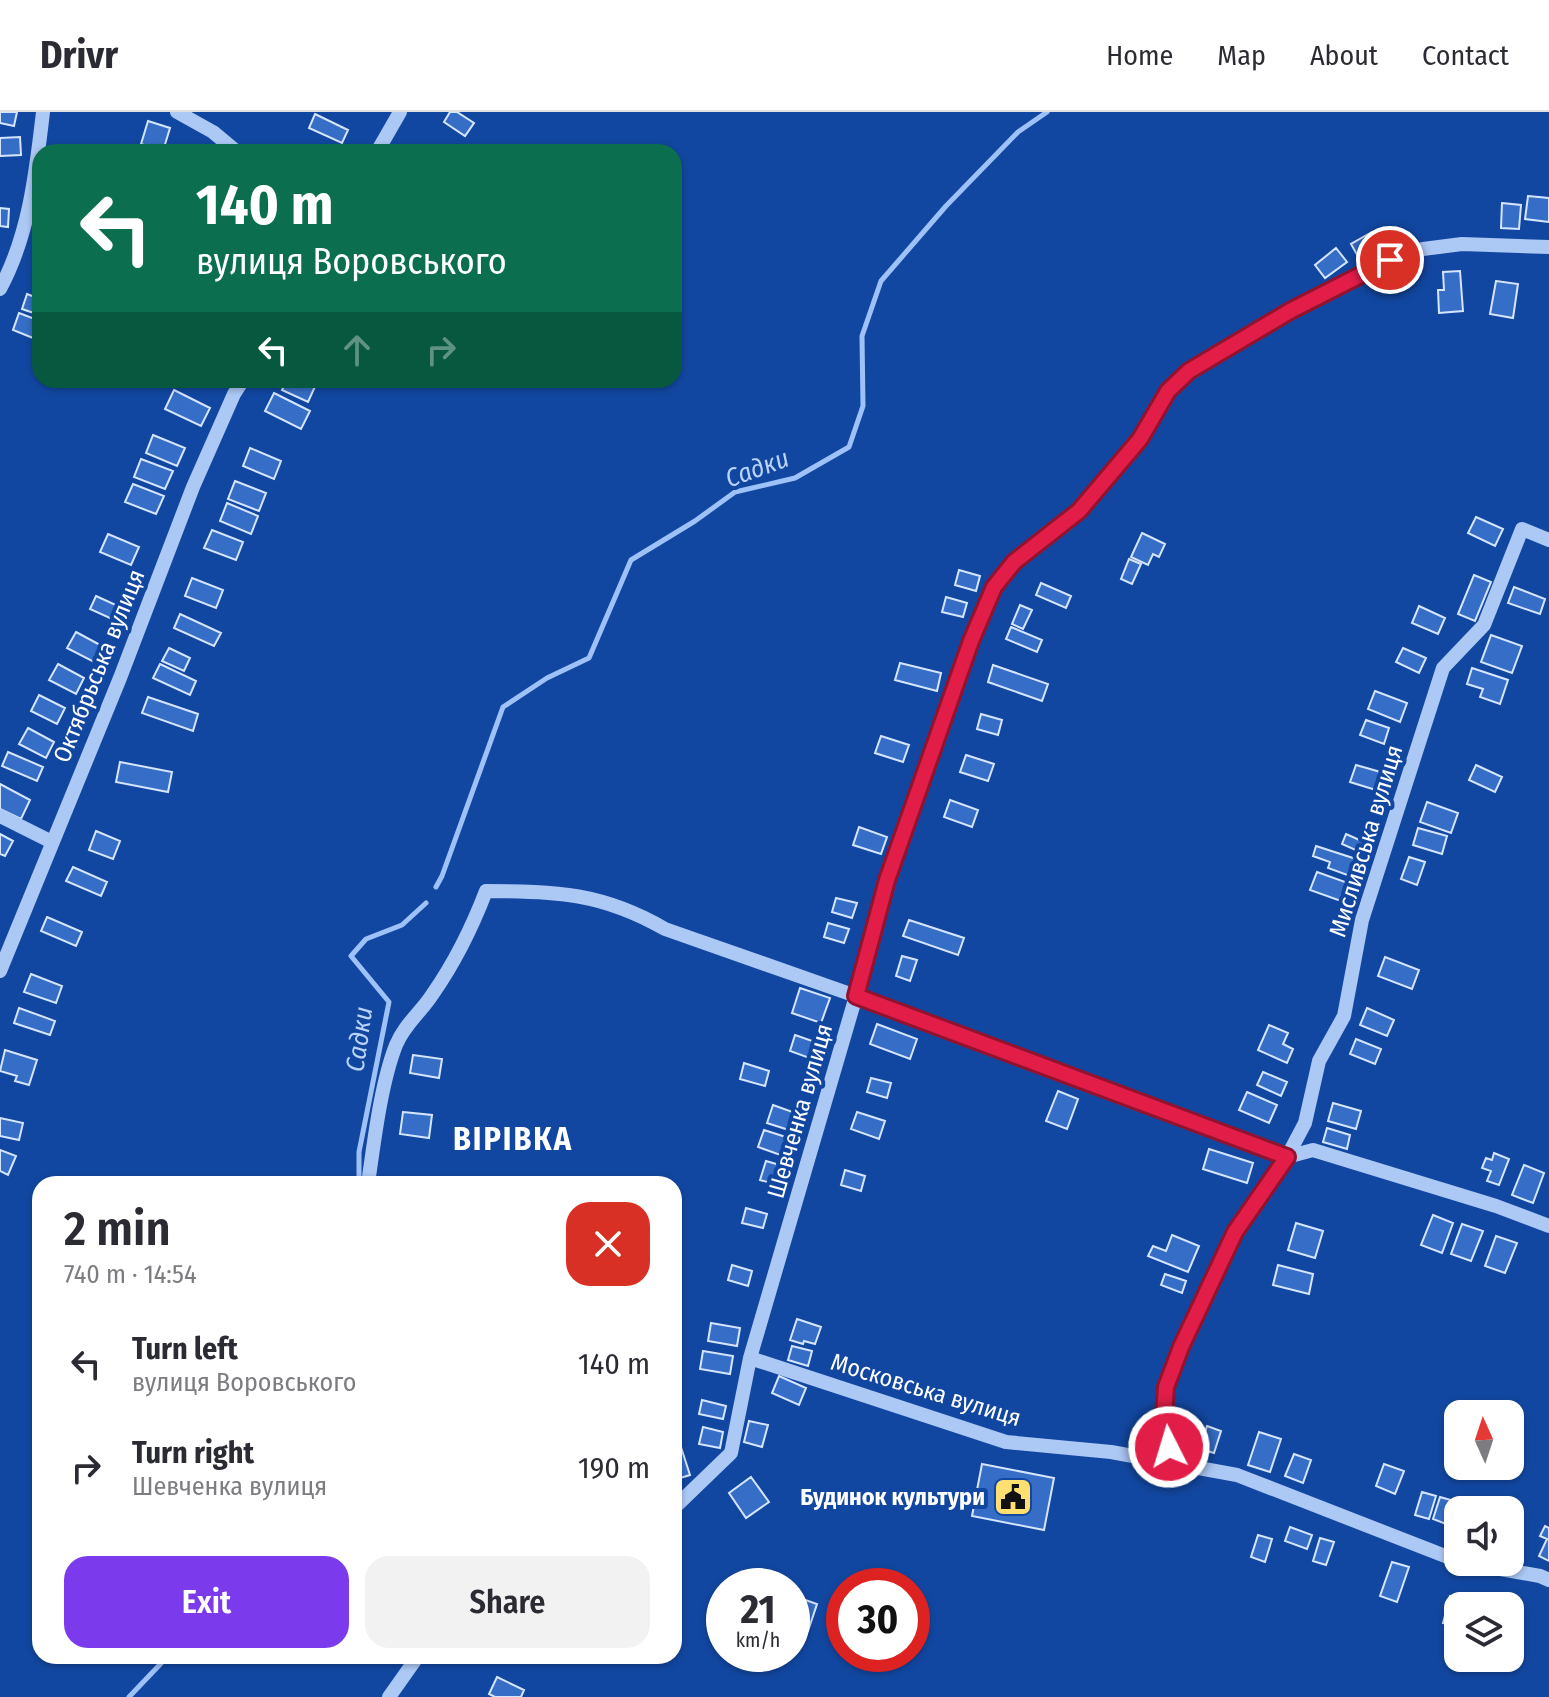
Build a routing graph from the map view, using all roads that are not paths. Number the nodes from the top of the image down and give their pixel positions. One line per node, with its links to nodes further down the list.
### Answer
1 (43, 112): 4 (street)
2 (177, 112): 5 (street)
3 (400, 112): 6 (street)
4 (40, 144)
5 (227, 144)
6 (382, 144)
7 (32, 194): 9 (street)
8 (1549, 247): 15 (street, Шевченка вулиця)
9 (0, 289)
10 (238, 388): 13 (street, Октябрьська вулиця)
11 (1549, 540): 16 (street, Мисливська вулиця)
12 (0, 816): 13 (street)
13 (52, 842): 14 (street, Октябрьська вулиця)
14 (0, 971)
15 (856, 996): 18 (street); 19 (street); 21 (street, Шевченка вулиця)
16 (1305, 1123): 17 (street); 18 (street, Мисливська вулиця)
17 (1313, 1150): 18 (street); 20 (street)
18 (1287, 1157): 22 (street, Мисливська вулиця)
19 (369, 1176)
20 (1549, 1226)
21 (750, 1358): 22 (street, Московська вулиця); 23 (street, Шевченка вулиця)
22 (1174, 1464): 24 (street, Московська вулиця)
23 (682, 1500)
24 (1444, 1556)
25 (1524, 1573): 26 (street, Московська вулиця)
26 (1549, 1580)
27 (412, 1664): 28 (street)
28 (389, 1697)

